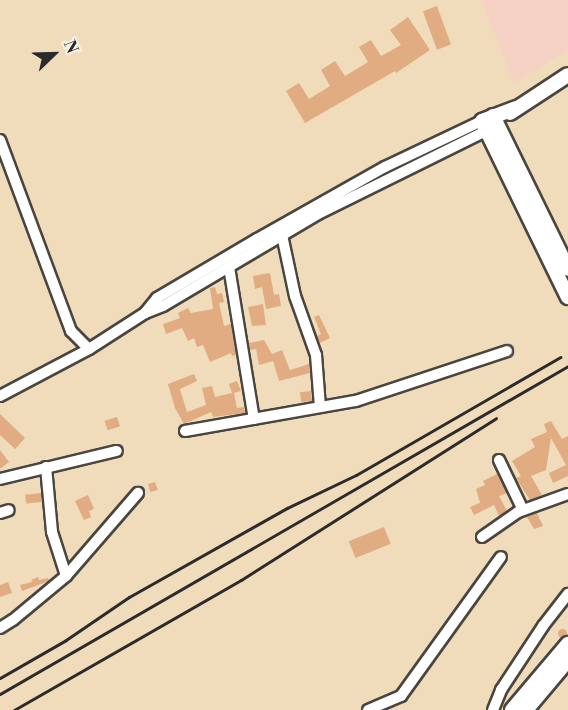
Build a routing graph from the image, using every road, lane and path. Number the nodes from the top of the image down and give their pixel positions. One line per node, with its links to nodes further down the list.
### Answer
1 (568, 75): 2 (main road)
2 (490, 123): 4 (street); 6 (main road); 7 (main road); 8 (street)
3 (0, 140): 9 (street)
4 (282, 235): 5 (street); 12 (street)
5 (229, 267): 8 (street); 13 (street)
6 (568, 269)
7 (568, 297)
8 (145, 313): 9 (street)
9 (89, 349): 11 (street)
10 (507, 351): 12 (street)
11 (0, 396)
12 (320, 407): 13 (street)
13 (254, 419): 14 (street)
14 (186, 431)
15 (117, 451): 17 (street)
16 (499, 460): 21 (street)
17 (46, 467): 18 (street); 24 (street)
18 (0, 478)
19 (138, 493): 24 (street)
20 (568, 494): 21 (street)
21 (523, 510): 22 (street)
22 (483, 537)
23 (501, 557): 29 (street)
24 (66, 576): 26 (street)
25 (568, 594): 30 (street)
26 (0, 628)
27 (568, 644): 31 (main road)
28 (568, 660): 32 (main road)
29 (368, 710)
30 (493, 710)
31 (512, 710)
32 (526, 710)

